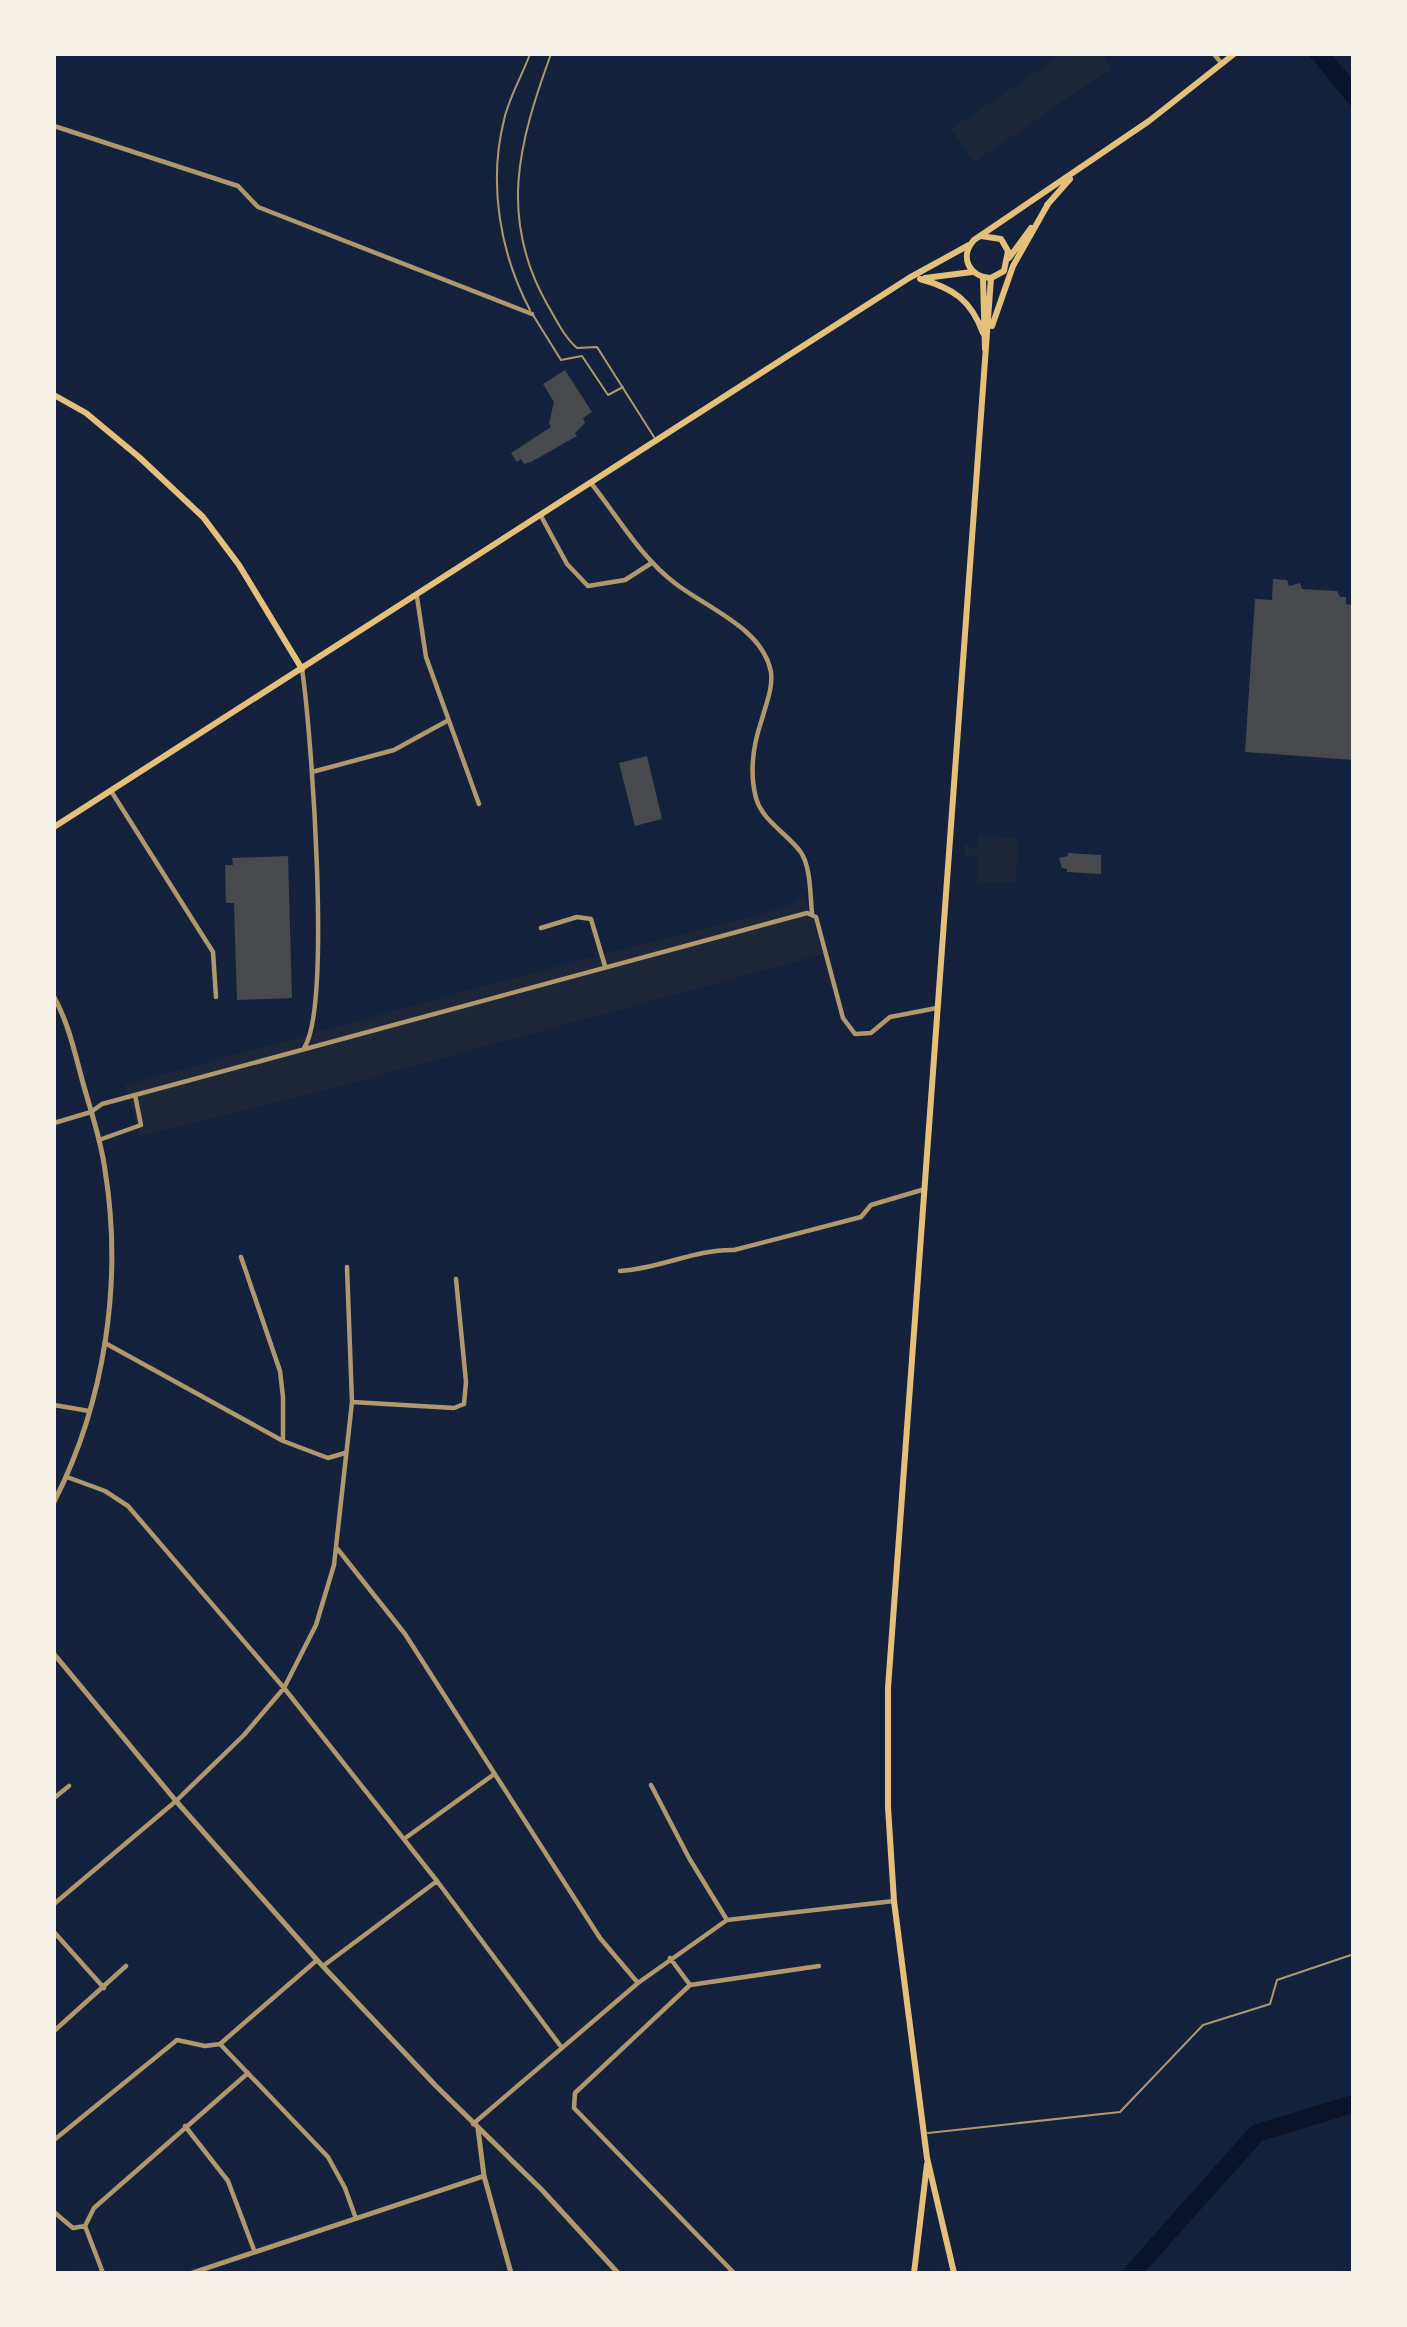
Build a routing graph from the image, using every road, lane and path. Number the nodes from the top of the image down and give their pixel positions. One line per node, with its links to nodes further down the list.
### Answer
1 (530, 54): 16 (lane)
2 (551, 54): 18 (lane)
3 (1214, 54): 5 (street)
4 (1234, 54): 5 (main road)
5 (1222, 64): 7 (main road)
6 (54, 126): 16 (street)
7 (1076, 173): 8 (main road); 9 (main road)
8 (1048, 204): 11 (main road); 17 (main road)
9 (981, 236): 10 (main road); 11 (main road)
10 (970, 245): 12 (main road); 13 (main road)
11 (1009, 258): 14 (main road)
12 (972, 272): 14 (main road); 15 (main road)
13 (909, 278): 15 (main road); 20 (main road)
14 (987, 278): 17 (main road)
15 (920, 279): 17 (main road)
16 (532, 314): 18 (lane)
17 (986, 334): 36 (main road)
18 (624, 386): 20 (lane)
19 (54, 396): 25 (main road)
20 (657, 441): 21 (main road)
21 (591, 483): 22 (main road); 23 (street)
22 (541, 516): 23 (street); 24 (main road)
23 (650, 564): 31 (street)
24 (416, 597): 25 (main road); 26 (street)
25 (302, 669): 27 (street); 28 (main road)
26 (447, 721): 27 (street); 29 (street)
27 (312, 772): 37 (street)
28 (111, 791): 30 (main road); 35 (street)
29 (479, 804)
30 (54, 827)
31 (812, 913): 33 (street); 36 (street)
32 (541, 928): 33 (street)
33 (605, 966): 37 (street)
34 (54, 997): 39 (street)
35 (216, 997)
36 (938, 1007): 42 (main road)
37 (303, 1049): 38 (street)
38 (135, 1095): 39 (street); 41 (street)
39 (91, 1112): 40 (street); 41 (street)
40 (54, 1123)
41 (99, 1140): 47 (street)
42 (925, 1189): 45 (street); 65 (main road)
43 (241, 1256): 51 (street)
44 (347, 1267): 48 (street)
45 (621, 1271)
46 (456, 1279): 48 (street)
47 (105, 1343): 50 (street); 51 (street)
48 (352, 1402): 52 (street)
49 (54, 1405): 50 (street)
50 (89, 1411): 53 (street)
51 (283, 1441): 52 (street)
52 (346, 1453): 55 (street)
53 (67, 1477): 54 (street); 57 (street)
54 (54, 1502)
55 (336, 1546): 57 (street); 58 (street)
56 (54, 1654): 62 (street)
57 (284, 1688): 62 (street); 63 (street)
58 (493, 1774): 63 (street); 75 (street)
59 (651, 1785): 67 (street)
60 (69, 1786): 61 (street)
61 (54, 1798)
62 (176, 1801): 66 (street); 71 (street)
63 (404, 1839): 64 (street)
64 (437, 1881): 73 (street); 80 (street)
65 (894, 1901): 67 (street); 85 (main road)
66 (54, 1905)
67 (727, 1920): 70 (street)
68 (54, 1932): 77 (street)
69 (1351, 1955): 85 (lane)
70 (670, 1958): 75 (street); 76 (street)
71 (317, 1960): 73 (street); 79 (street)
72 (126, 1966): 77 (street)
73 (323, 1966): 82 (street)
74 (819, 1966): 76 (street)
75 (638, 1983): 80 (street)
76 (690, 1985): 97 (street)
77 (104, 1988): 78 (street)
78 (54, 2031)
79 (220, 2045): 81 (street); 86 (street)
80 (562, 2048): 82 (street)
81 (248, 2073): 83 (street); 90 (street)
82 (473, 2124): 84 (street)
83 (185, 2126): 91 (street); 92 (street)
84 (478, 2129): 88 (street); 96 (street)
85 (923, 2134): 87 (main road)
86 (54, 2140)
87 (927, 2158): 98 (main road); 99 (main road)
88 (484, 2176): 90 (street); 95 (street)
89 (54, 2211): 91 (street)
90 (355, 2216): 92 (street)
91 (85, 2226): 93 (street)
92 (254, 2250): 94 (street)
93 (103, 2273)
94 (192, 2273)
95 (510, 2273)
96 (618, 2273)
97 (734, 2273)
98 (914, 2273)
99 (954, 2273)

